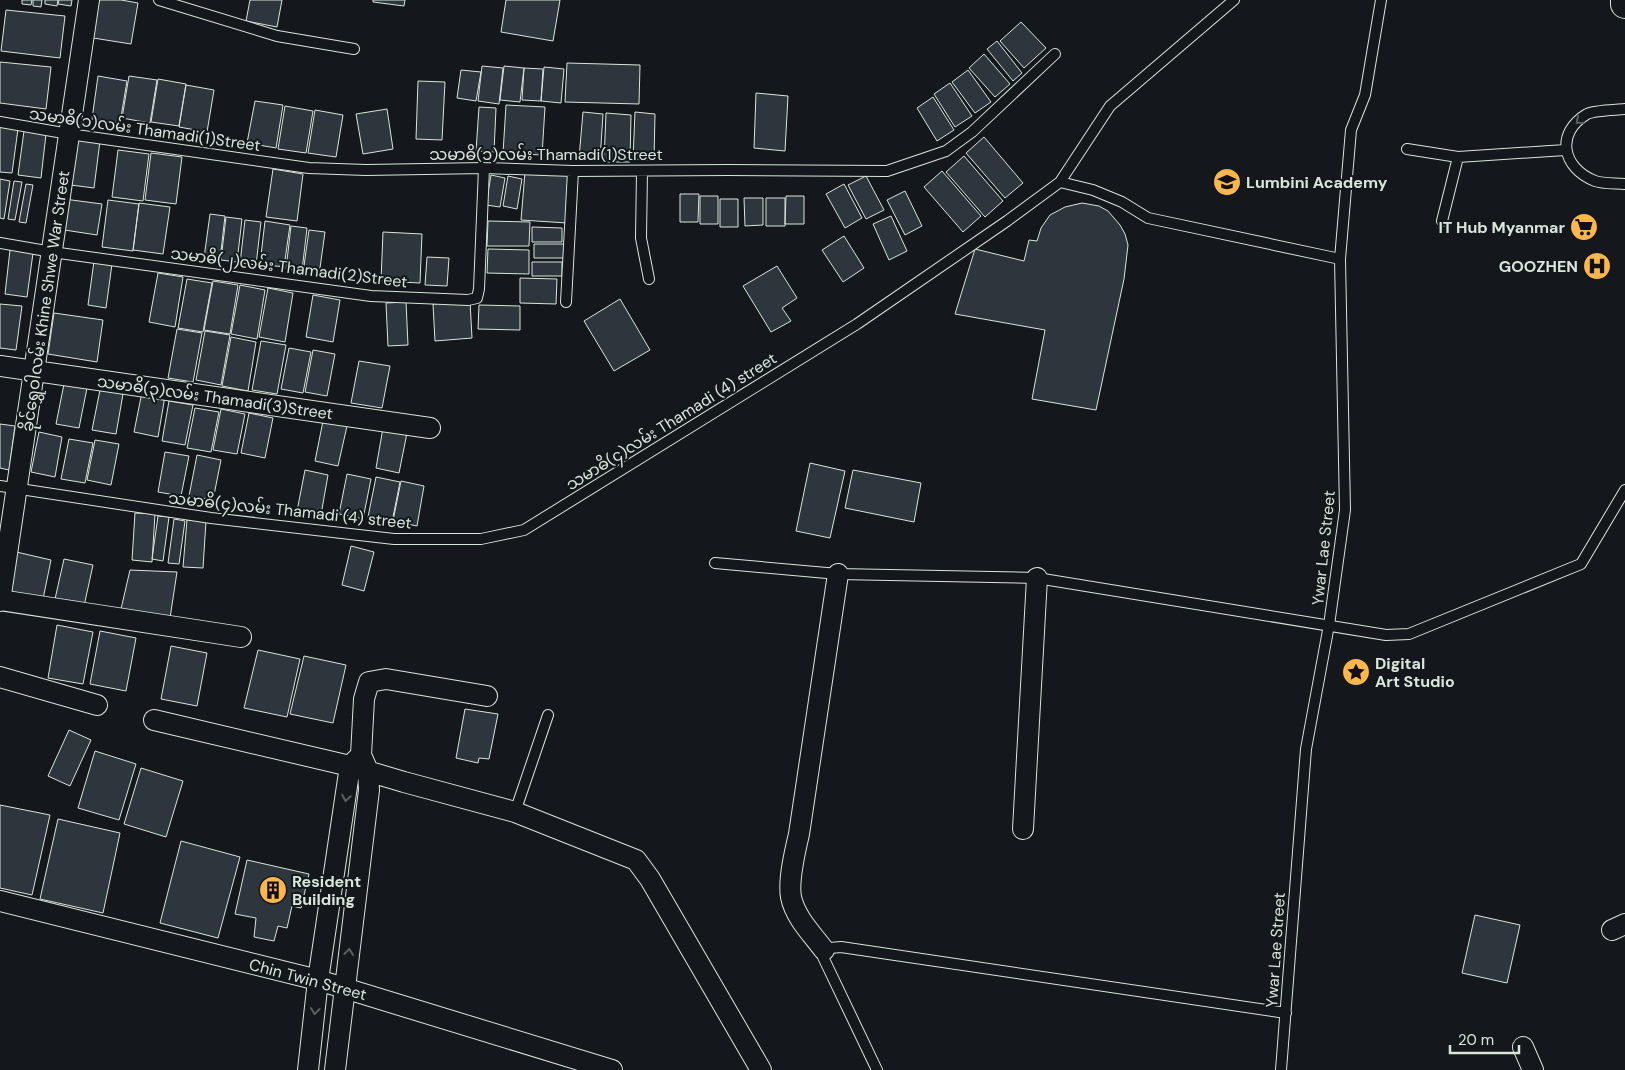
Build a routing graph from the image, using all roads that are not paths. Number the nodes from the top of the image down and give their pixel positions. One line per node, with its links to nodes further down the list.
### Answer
1 (89, 0): 9 (street, ခိုင်ရွှေဝါလမ်း Khine Shwe War Street)
2 (159, 0): 5 (lane)
3 (1234, 0): 16 (lane, သမာဓိ(၄)လမ်း Thamadi (4) street)
4 (1381, 0): 21 (lane, Ywar Lae Street)
5 (354, 49)
6 (1055, 54): 15 (lane, သမာဓိ(၁)လမ်း Thamadi(1)Street)
7 (1625, 109): 11 (lane, one-way to 11)
8 (0, 122): 9 (lane, သမာဓိ(၁)လမ်း Thamadi(1)Street)
9 (70, 134): 13 (lane, သမာဓိ(၁)လမ်း Thamadi(1)Street); 20 (street, ခိုင်ရွှေဝါလမ်း Khine Shwe War Street)
10 (1407, 149): 12 (lane)
11 (1566, 150): 12 (lane); 17 (lane)
12 (1458, 157): 18 (lane)
13 (484, 168): 14 (lane, သမာဓိ(၁)လမ်း Thamadi(1)Street); 20 (lane, သမာဓိ(၂)လမ်း Thamadi(2)Street)
14 (573, 171): 15 (lane, သမာဓိ(၁)လမ်း Thamadi(1)Street); 23 (lane)
15 (642, 171): 22 (lane)
16 (1060, 182): 21 (lane); 27 (lane, သမာဓိ(၄)လမ်း Thamadi (4) street)
17 (1625, 184)
18 (1442, 221)
19 (0, 243): 20 (lane, သမာဓိ(၂)လမ်း Thamadi(2)Street)
20 (52, 252): 25 (street, ခိုင်ရွှေဝါလမ်း Khine Shwe War Street)
21 (1340, 259): 33 (lane, Ywar Lae Street)
22 (649, 279)
23 (566, 302)
24 (0, 366): 25 (street, သမာဓိ(၃)လမ်း Thamadi(3)Street)
25 (34, 371): 26 (street, သမာဓိ(၃)လမ်း Thamadi(3)Street); 27 (street, ခိုင်ရွှေဝါလမ်း Khine Shwe War Street)
26 (430, 428)
27 (8, 487): 32 (street, ခိုင်ရွှေဝါလမ်း Khine Shwe War Street)
28 (1625, 490): 33 (lane)
29 (715, 563): 30 (lane)
30 (838, 574): 31 (lane); 44 (street)
31 (1037, 578): 33 (lane); 42 (street)
32 (0, 601): 34 (street)
33 (1329, 625): 47 (lane, Ywar Lae Street)
34 (241, 637)
35 (0, 677): 37 (street)
36 (487, 696): 40 (street)
37 (97, 705)
38 (548, 715): 41 (lane)
39 (154, 720): 40 (street)
40 (360, 764): 41 (street); 45 (street, one-way to 45); 46 (street, one-way to 40)
41 (514, 812): 52 (street)
42 (1023, 829)
43 (0, 901): 45 (street, Chin Twin Street)
44 (824, 950): 47 (lane); 53 (lane)
45 (318, 980): 46 (street, Chin Twin Street); 49 (street, one-way to 49)
46 (345, 988): 50 (street); 51 (street, Chin Twin Street)
47 (1286, 1013): 54 (lane, Ywar Lae Street)
48 (1523, 1048): 55 (street)
49 (308, 1070)
50 (335, 1070)
51 (612, 1070)
52 (761, 1070)
53 (876, 1070)
54 (1281, 1070)
55 (1533, 1070)

